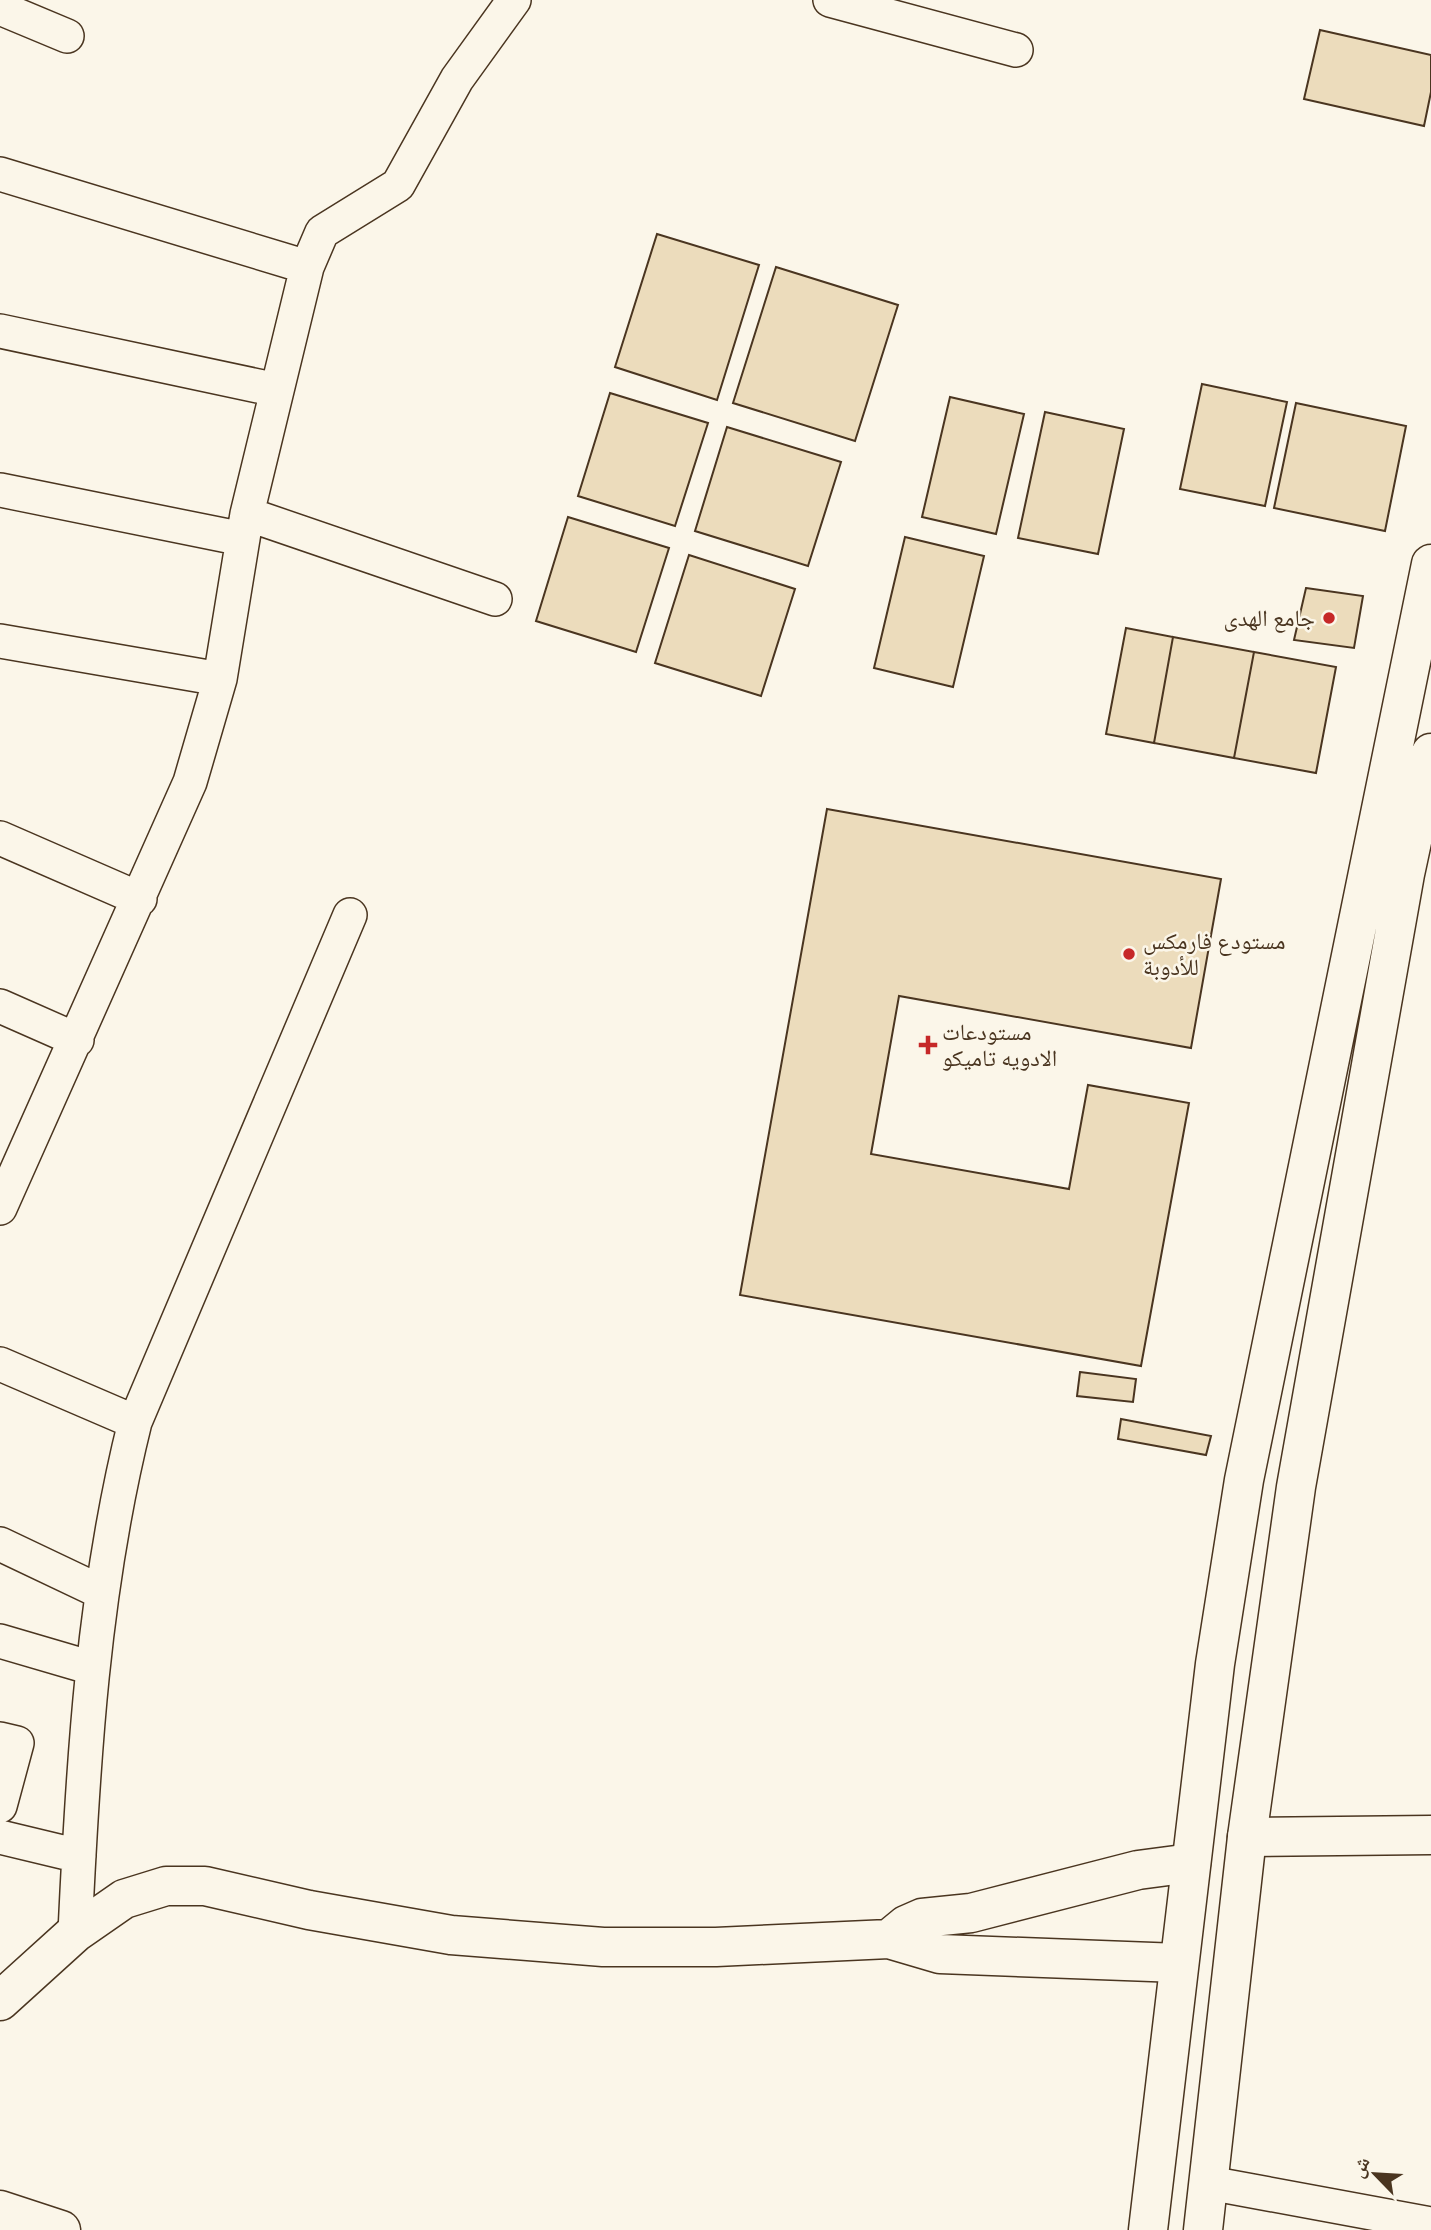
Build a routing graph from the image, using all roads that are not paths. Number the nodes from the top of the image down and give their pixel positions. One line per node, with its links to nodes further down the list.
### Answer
1 (514, 0): 7 (street)
2 (830, 0): 5 (street)
3 (0, 8): 4 (street)
4 (67, 36)
5 (1016, 50)
6 (0, 174): 7 (street)
7 (307, 267): 9 (street)
8 (0, 331): 9 (street)
9 (277, 390): 11 (street)
10 (0, 490): 11 (street)
11 (245, 526): 13 (street); 15 (street)
12 (1431, 564): 22 (main road)
13 (495, 599)
14 (0, 641): 15 (street)
15 (220, 680): 18 (street)
16 (1431, 753): 23 (main road)
17 (0, 838): 18 (street)
18 (140, 899): 21 (street)
19 (351, 915): 26 (street)
20 (0, 1006): 21 (street)
21 (77, 1040): 24 (street)
22 (1311, 1145): 23 (main road); 37 (main road)
23 (1355, 1154): 35 (main road)
24 (0, 1208)
25 (0, 1364): 26 (street)
26 (135, 1422): 28 (street)
27 (0, 1544): 28 (street)
28 (101, 1592): 30 (street)
29 (0, 1641): 30 (street)
30 (92, 1668): 36 (street)
31 (0, 1739): 32 (street)
32 (0, 1806)
33 (1431, 1835): 35 (main road)
34 (0, 1837): 36 (street)
35 (1247, 1837): 42 (main road)
36 (79, 1856): 38 (street)
37 (1191, 1863): 39 (main road); 40 (main road)
38 (75, 1933): 39 (main road); 41 (main road)
39 (889, 1938): 40 (main road)
40 (1179, 1963): 46 (main road)
41 (0, 2001)
42 (1209, 2183): 44 (street); 47 (main road)
43 (0, 2210): 45 (main road)
44 (1431, 2224)
45 (61, 2230)
46 (1148, 2230)
47 (1203, 2230)

